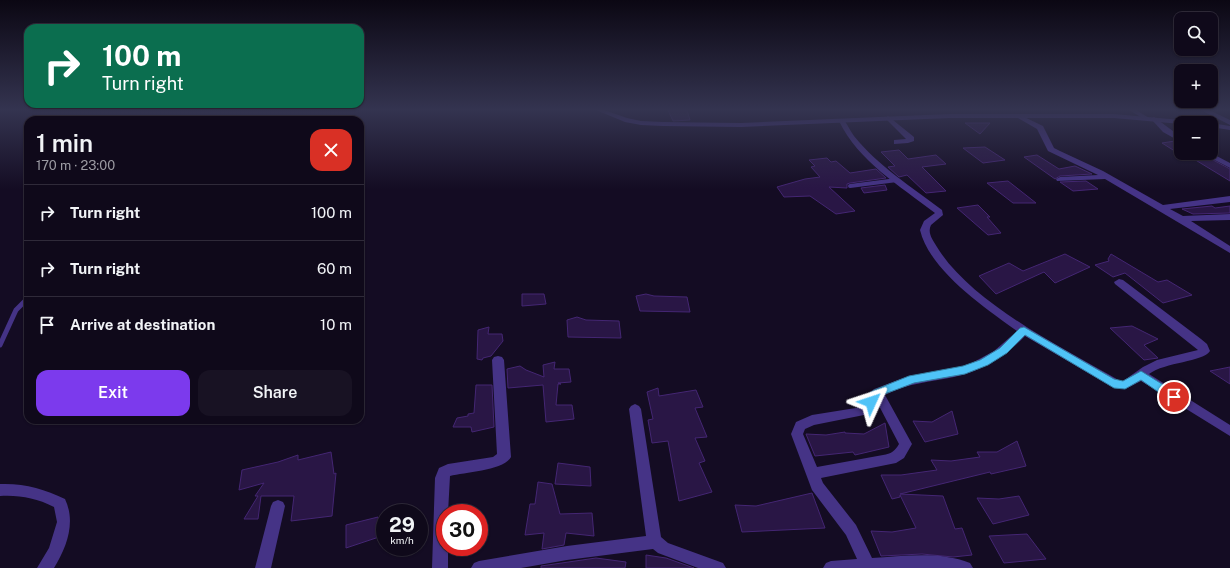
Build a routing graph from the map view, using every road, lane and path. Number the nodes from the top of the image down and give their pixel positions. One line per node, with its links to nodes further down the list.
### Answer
1 (851, 137): 9 (street)
2 (908, 137): 4 (street)
3 (1044, 137): 7 (street)
4 (897, 142)
5 (1218, 160): 6 (street)
6 (1230, 166)
7 (1106, 177): 8 (street); 12 (street)
8 (1060, 179)
9 (897, 180): 10 (lane); 18 (street)
10 (850, 186)
11 (1230, 199): 12 (street)
12 (1162, 208): 14 (street)
13 (1230, 217): 14 (street)
14 (1181, 219): 15 (street)
15 (1230, 250)
16 (1118, 282): 21 (street)
17 (24, 302): 19 (lane)
18 (1024, 330): 21 (street); 22 (street)
19 (0, 345)
20 (498, 360): 32 (street)
21 (1141, 375): 24 (street)
22 (878, 392): 25 (street); 25 (street)
23 (635, 409): 28 (street)
24 (1230, 431)
25 (812, 474): 29 (street)
26 (0, 490): 30 (street)
27 (278, 506): 31 (street)
28 (656, 542): 33 (street); 34 (street)
29 (868, 566): 35 (street); 36 (street)
30 (45, 568)
31 (263, 568)
32 (440, 568)
33 (479, 568)
34 (718, 568)
35 (831, 568)
36 (965, 568)

